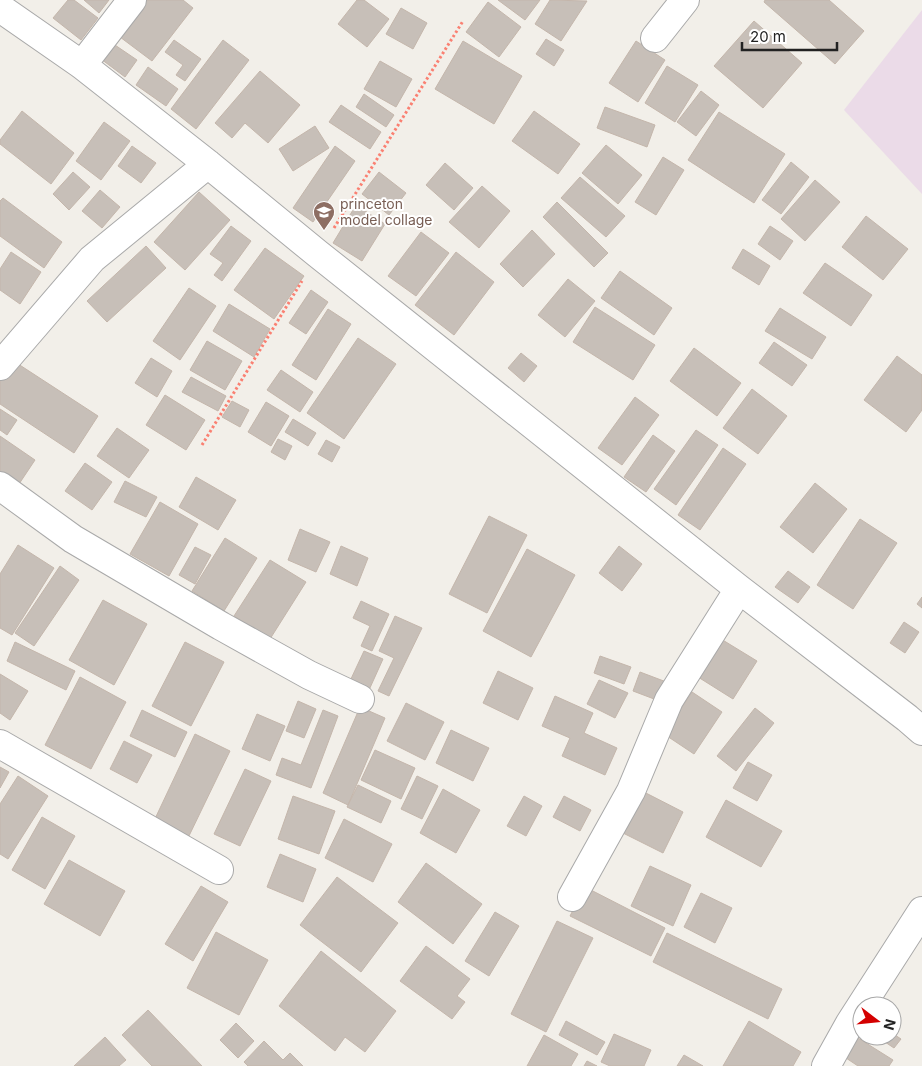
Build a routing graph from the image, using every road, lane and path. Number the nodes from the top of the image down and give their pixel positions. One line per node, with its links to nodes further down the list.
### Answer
1 (132, 0): 5 (street)
2 (685, 0): 4 (street)
3 (0, 8): 5 (street)
4 (655, 38)
5 (82, 65): 6 (street)
6 (208, 164): 7 (street); 9 (street)
7 (0, 366)
8 (0, 486): 10 (street)
9 (739, 589): 11 (street); 14 (street)
10 (360, 699)
11 (922, 730)
12 (0, 744): 13 (street)
13 (219, 870)
14 (572, 897)
15 (919, 923): 16 (street)
16 (826, 1066)

